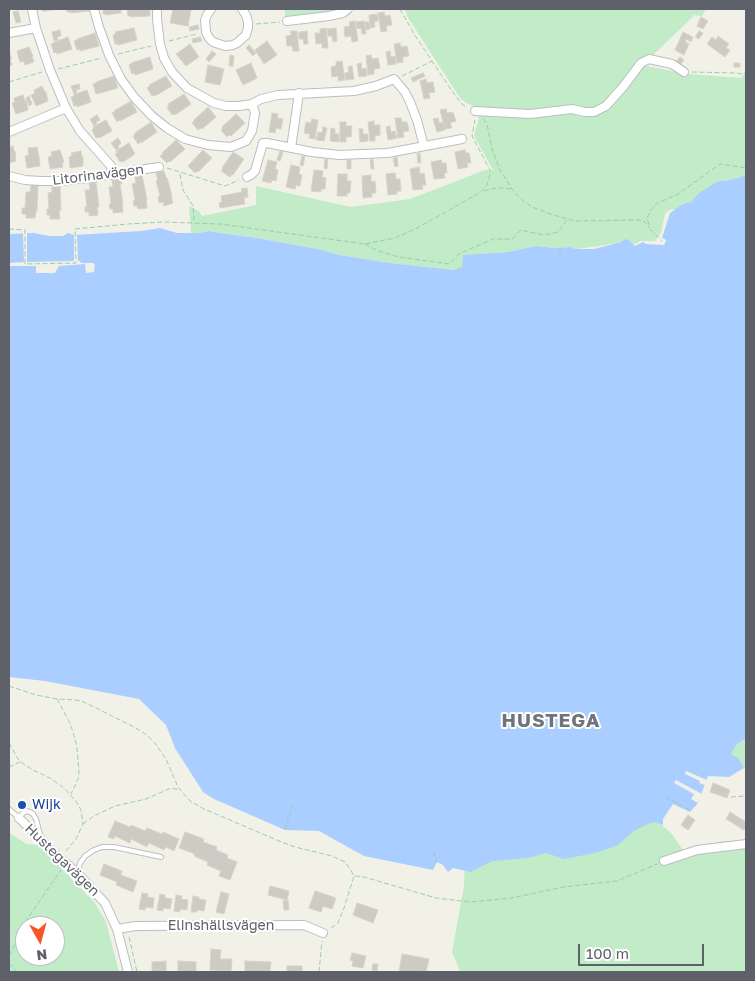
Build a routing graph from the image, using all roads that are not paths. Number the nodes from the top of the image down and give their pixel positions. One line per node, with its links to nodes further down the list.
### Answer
1 (32, 9): 8 (street)
2 (94, 9): 12 (street)
3 (157, 9): 12 (street)
4 (211, 9): 5 (street)
5 (242, 9)
6 (348, 9): 7 (street)
7 (287, 22)
8 (36, 28): 9 (street); 13 (street)
9 (9, 33)
10 (684, 72): 14 (street)
11 (300, 94): 12 (street); 17 (street); 18 (street)
12 (252, 104)
13 (66, 108): 15 (street); 20 (street)
14 (475, 111)
15 (9, 132)
16 (462, 139): 17 (street)
17 (424, 146): 18 (street)
18 (291, 148): 22 (street)
19 (159, 167): 20 (street, Litorinavägen)
20 (112, 175): 21 (street, Litorinavägen)
21 (9, 176)
22 (247, 177)
23 (9, 809): 24 (lane, Hustegavägen)
24 (19, 818): 25 (street, Hustegavägen); 25 (lane)
25 (42, 841): 29 (street, Hustegavägen)
26 (746, 844): 28 (street)
27 (161, 857): 29 (lane)
28 (664, 861)
29 (77, 873): 30 (street, Hustegavägen)
30 (117, 928): 31 (street, Elinshällsvägen); 32 (street, Hustegavägen)
31 (323, 933)
32 (128, 972)

